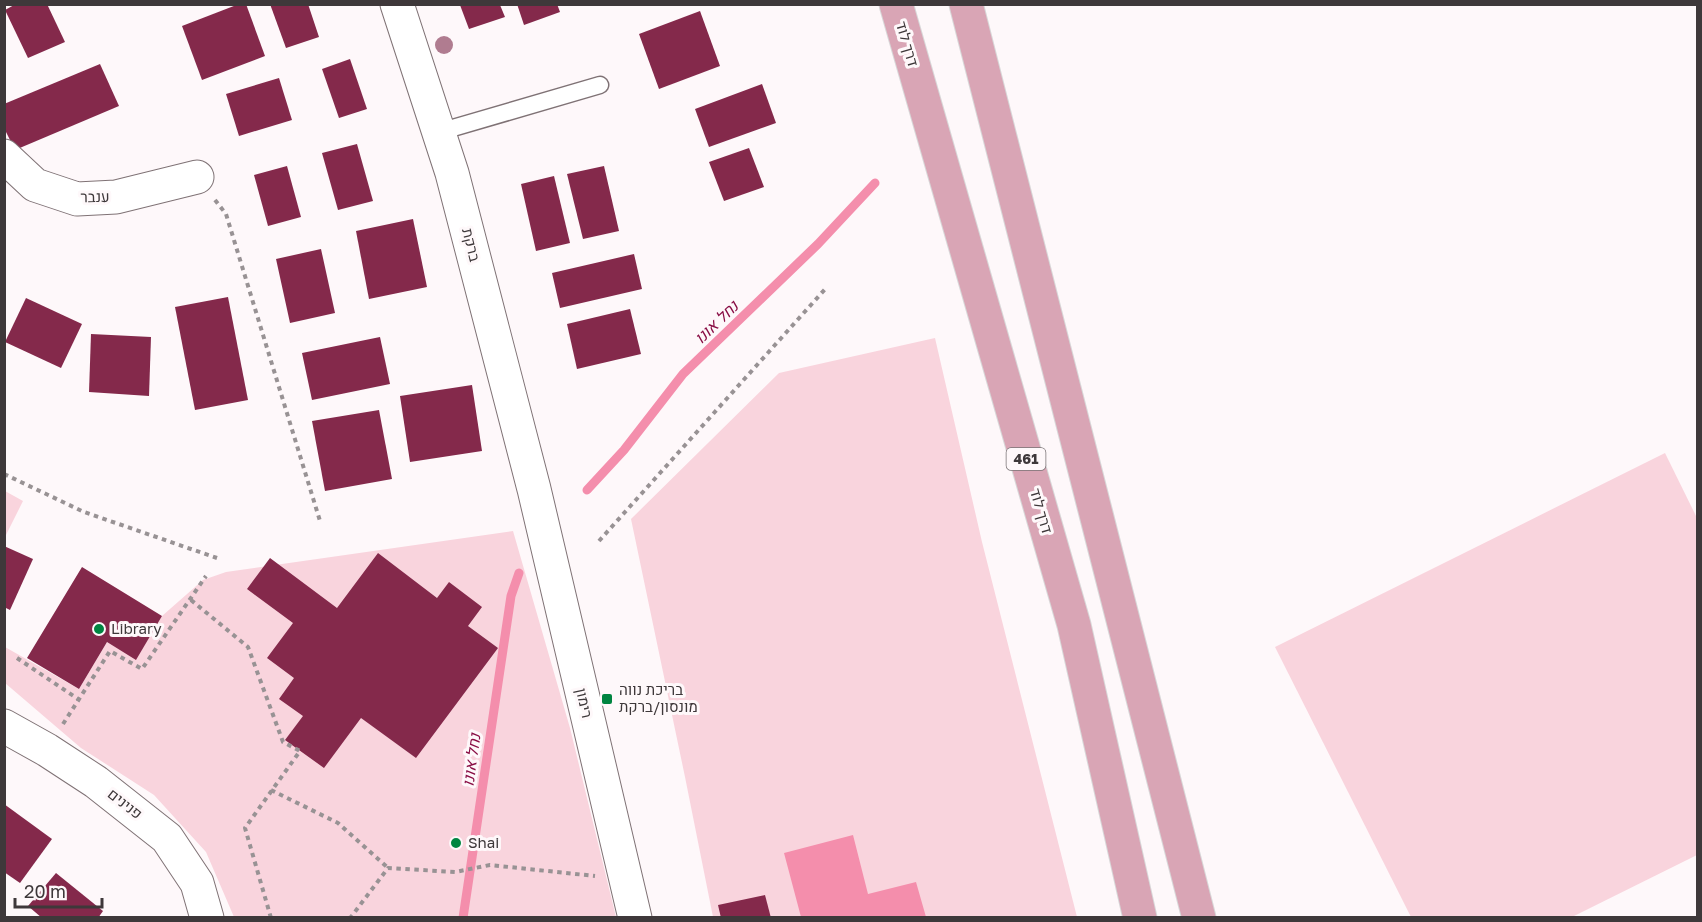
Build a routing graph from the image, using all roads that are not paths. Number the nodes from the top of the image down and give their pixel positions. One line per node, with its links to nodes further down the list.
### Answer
1 (397, 4): 5 (street, ברקת)
2 (896, 4): 12 (main road, דרך לוד / 461)
3 (966, 4): 13 (main road)
4 (600, 86): 5 (lane)
5 (439, 132): 8 (street, ברקת)
6 (4, 156): 7 (street, ענבר)
7 (197, 177)
8 (534, 489): 11 (street, רימון)
9 (4, 726): 10 (street, פנינים)
10 (207, 918)
11 (635, 918)
12 (1140, 918)
13 (1199, 918)

